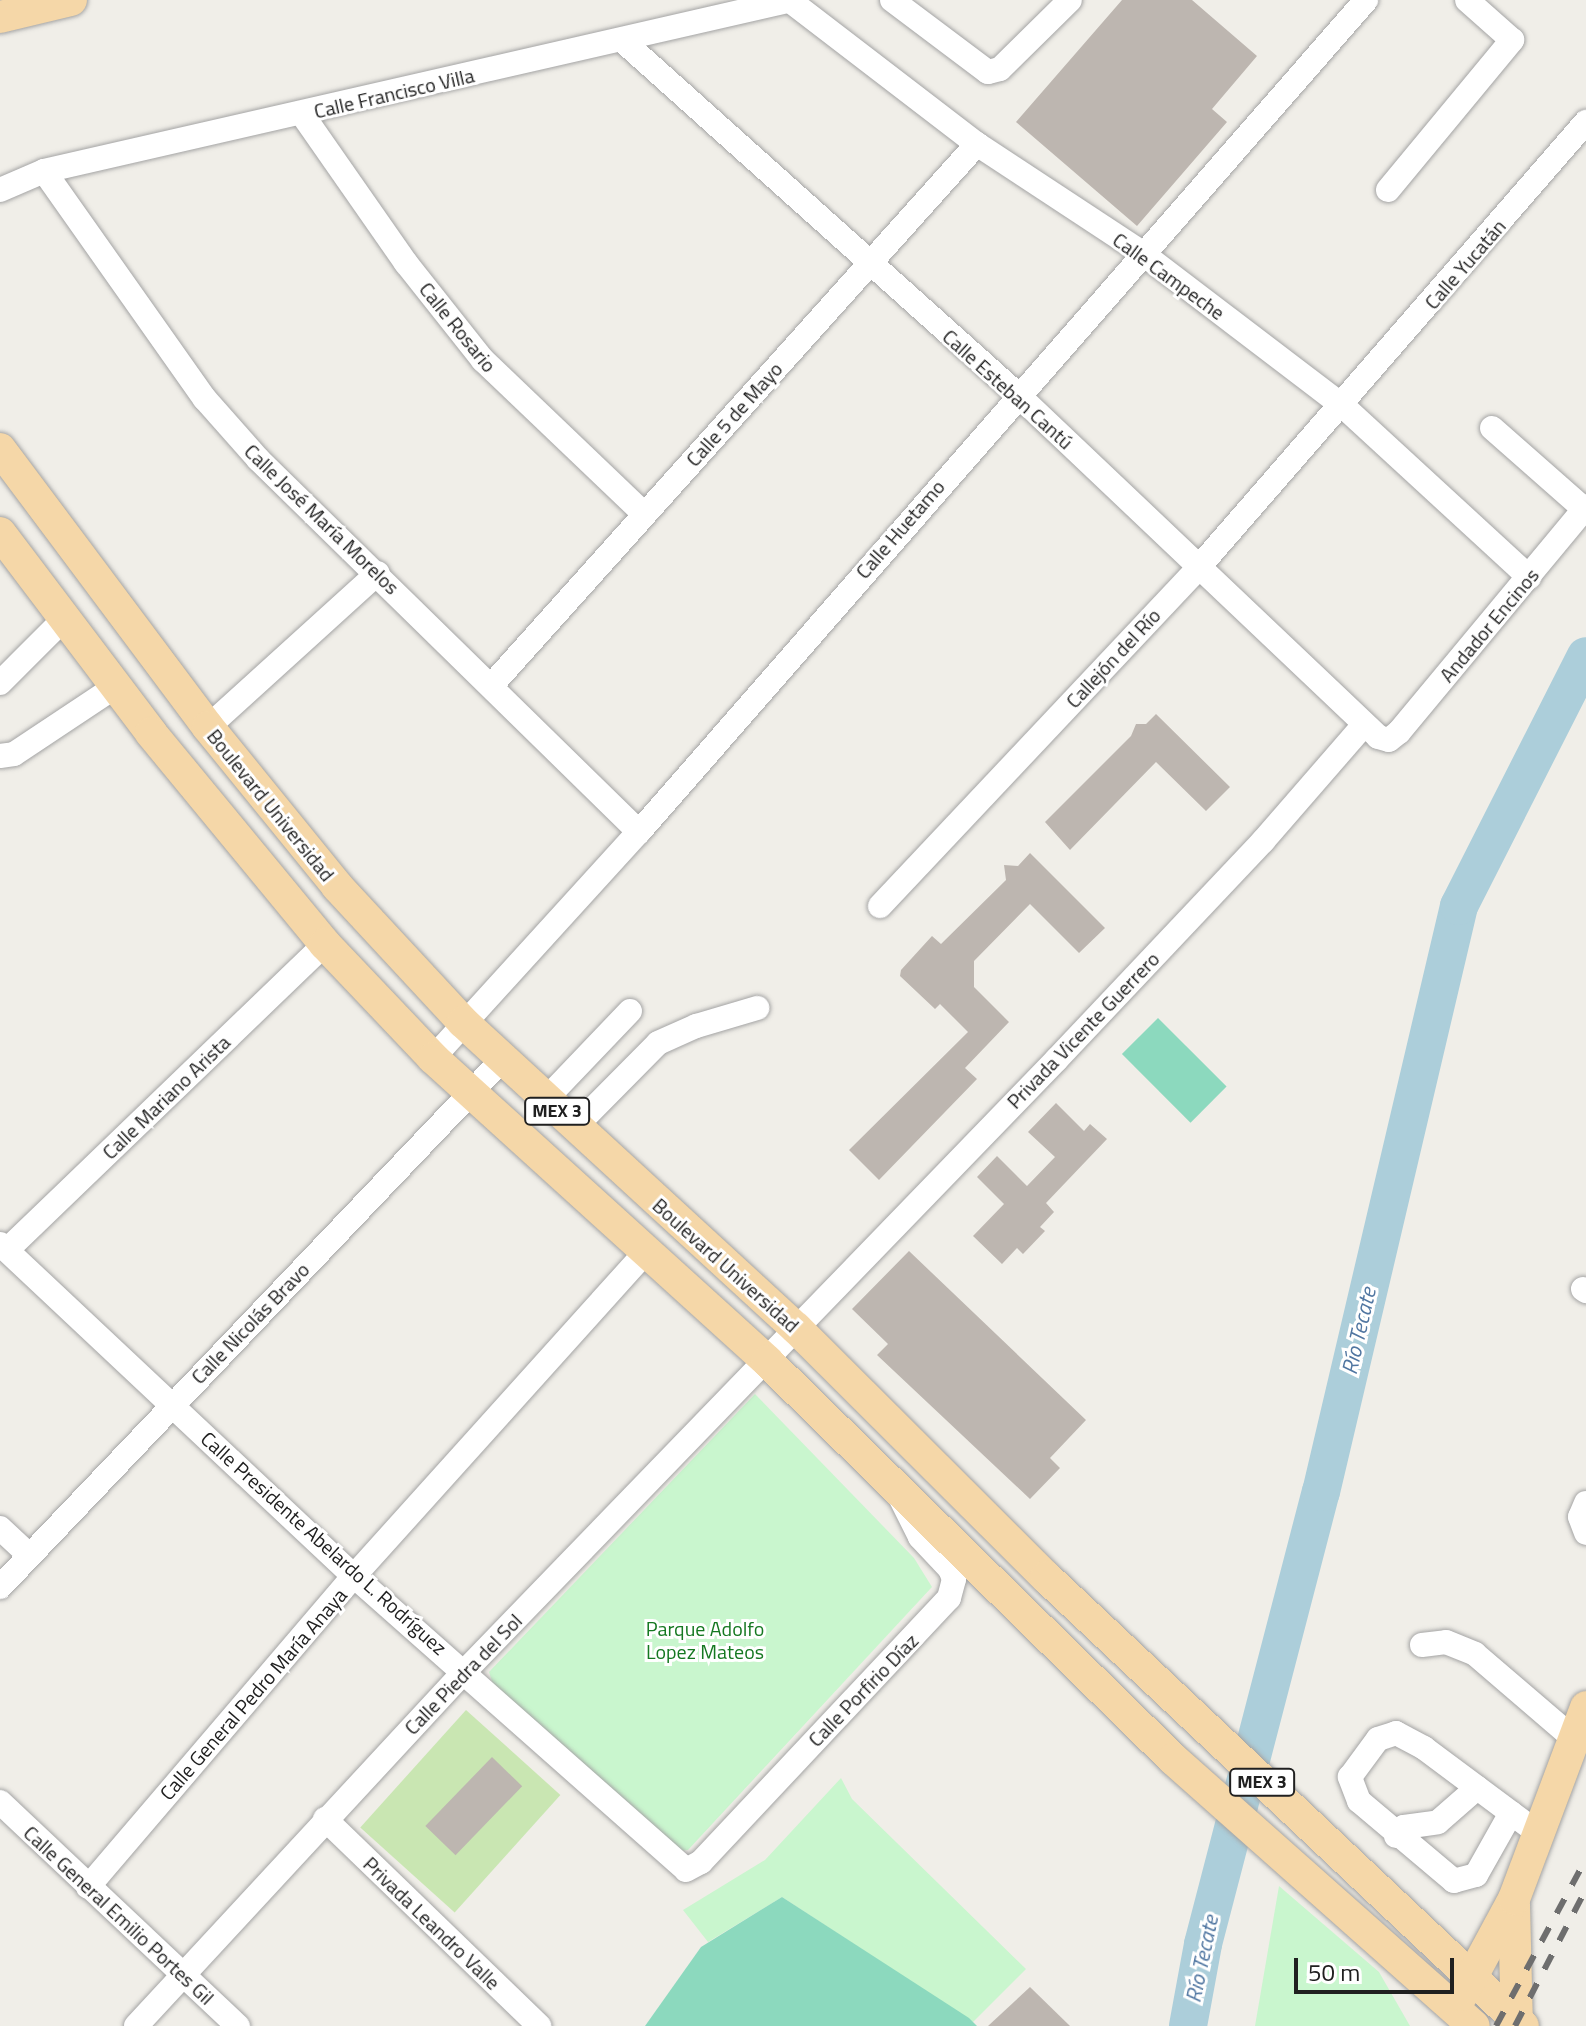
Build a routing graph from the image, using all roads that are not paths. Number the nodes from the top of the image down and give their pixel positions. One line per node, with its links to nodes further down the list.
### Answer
1 (71, 0): 7 (main road)
2 (892, 0): 6 (street)
3 (1467, 0): 14 (street)
4 (790, 1): 8 (street, Calle Francisco Villa); 11 (street, Calle Campeche)
5 (1363, 1): 15 (street, Calle Huetamo)
6 (1064, 2)
7 (0, 17)
8 (623, 41): 9 (street, Calle Francisco Villa); 16 (street, Calle Esteban Cantú)
9 (302, 114): 12 (street, Calle Francisco Villa); 22 (street, Calle Rosario)
10 (1586, 122): 18 (street, Calle Yucatán)
11 (977, 144): 15 (street, Calle Campeche); 16 (street, Calle 5 de Mayo)
12 (44, 171): 13 (street, Calle Francisco Villa); 25 (street, Calle José María Morelos)
13 (0, 190)
14 (1388, 190)
15 (1142, 253): 17 (street, Calle Huetamo); 18 (street, Calle Campeche)
16 (868, 264): 17 (street, Calle Esteban Cantú); 22 (street, Calle 5 de Mayo)
17 (1017, 394): 24 (street, Calle Esteban Cantú); 36 (street, Calle Huetamo)
18 (1343, 406): 24 (street, Callejón del Río); 26 (street, Calle Campeche)
19 (1492, 428): 21 (street)
20 (0, 449): 28 (main road, Boulevard Universidad / MEX 3)
21 (1585, 508): 26 (street, Andador Encinos)
22 (644, 514): 30 (street, Calle 5 de Mayo)
23 (0, 533): 27 (main road, MEX 3)
24 (1199, 567): 32 (street, Calle Esteban Cantú); 37 (street, Callejón del Río)
25 (378, 573): 30 (street, Calle José María Morelos); 33 (street)
26 (1529, 577): 34 (street, Andador Encinos)
27 (62, 621): 28 (main road); 29 (street); 31 (main road, MEX 3)
28 (149, 654): 33 (main road, Boulevard Universidad / MEX 3)
29 (0, 683)
30 (491, 686): 36 (street, Calle José María Morelos)
31 (115, 687): 35 (street); 38 (main road, MEX 3)
32 (1363, 726): 34 (street, Calle Esteban Cantú); 49 (street, Privada Vicente Guerrero)
33 (208, 727): 41 (main road, Boulevard Universidad / MEX 3)
34 (1389, 740)
35 (0, 756)
36 (639, 832): 41 (street, Calle Huetamo)
37 (880, 906)
38 (325, 944): 42 (main road, MEX 3); 47 (street, Calle Mariano Arista)
39 (757, 1008): 46 (street)
40 (630, 1011): 45 (street)
41 (463, 1022): 42 (street, Calle Huetamo); 43 (main road, Boulevard Universidad / MEX 3)
42 (433, 1058): 44 (main road, MEX 3)
43 (501, 1061): 44 (street, Calle Nicolás Bravo); 45 (main road, Boulevard Universidad / MEX 3)
44 (471, 1094): 48 (main road, MEX 3); 51 (street, Calle Nicolás Bravo)
45 (545, 1100): 46 (main road, Boulevard Universidad / MEX 3)
46 (575, 1127): 49 (main road, Boulevard Universidad / MEX 3)
47 (3, 1247): 51 (street, Calle Presidente Abelardo L. Rodríguez)
48 (644, 1254): 50 (main road, MEX 3); 57 (street, Calle General Pedro María Anaya)
49 (796, 1328): 50 (street, Calle Piedra del Sol); 73 (main road, Boulevard Universidad / MEX 3)
50 (767, 1361): 52 (main road, MEX 3); 60 (street, Calle Piedra del Sol)
51 (171, 1404): 56 (street, Calle Nicolás Bravo); 57 (street, Calle Presidente Abelardo L. Rodríguez)
52 (899, 1490): 69 (street, Calle Porfirio Díaz); 74 (main road, MEX 3)
53 (1586, 1503): 55 (street)
54 (0, 1528): 56 (street)
55 (1586, 1533)
56 (29, 1555): 58 (street, Calle Nicolás Bravo)
57 (354, 1576): 60 (street, Calle Presidente Abelardo L. Rodríguez); 70 (street, Calle General Pedro María Anaya)
58 (0, 1587)
59 (1422, 1645): 62 (street)
60 (466, 1670): 66 (street, Calle Piedra del Sol); 69 (street, Calle Presidente Abelardo L. Rodríguez)
61 (1586, 1707): 62 (main road)
62 (1574, 1739): 67 (main road)
63 (1477, 1788): 65 (street); 68 (street); 68 (street)
64 (0, 1802): 70 (street, Calle General Emilio Portes Gil)
65 (1511, 1813): 67 (street); 68 (street)
66 (325, 1819): 72 (street, Calle Piedra del Sol); 78 (street, Privada Leandro Valle)
67 (1538, 1833): 71 (main road)
68 (1396, 1836)
69 (686, 1870)
70 (88, 1887): 72 (street, Calle General Emilio Portes Gil)
71 (1514, 1899): 73 (main road); 75 (main road)
72 (182, 1978): 76 (street, Calle Piedra del Sol); 77 (street, Calle General Emilio Portes Gil)
73 (1471, 1978): 74 (main road); 75 (main road, Boulevard Universidad / MEX 3)
74 (1459, 2020)
75 (1519, 2024)
76 (136, 2026)
77 (238, 2026)
78 (539, 2026)

